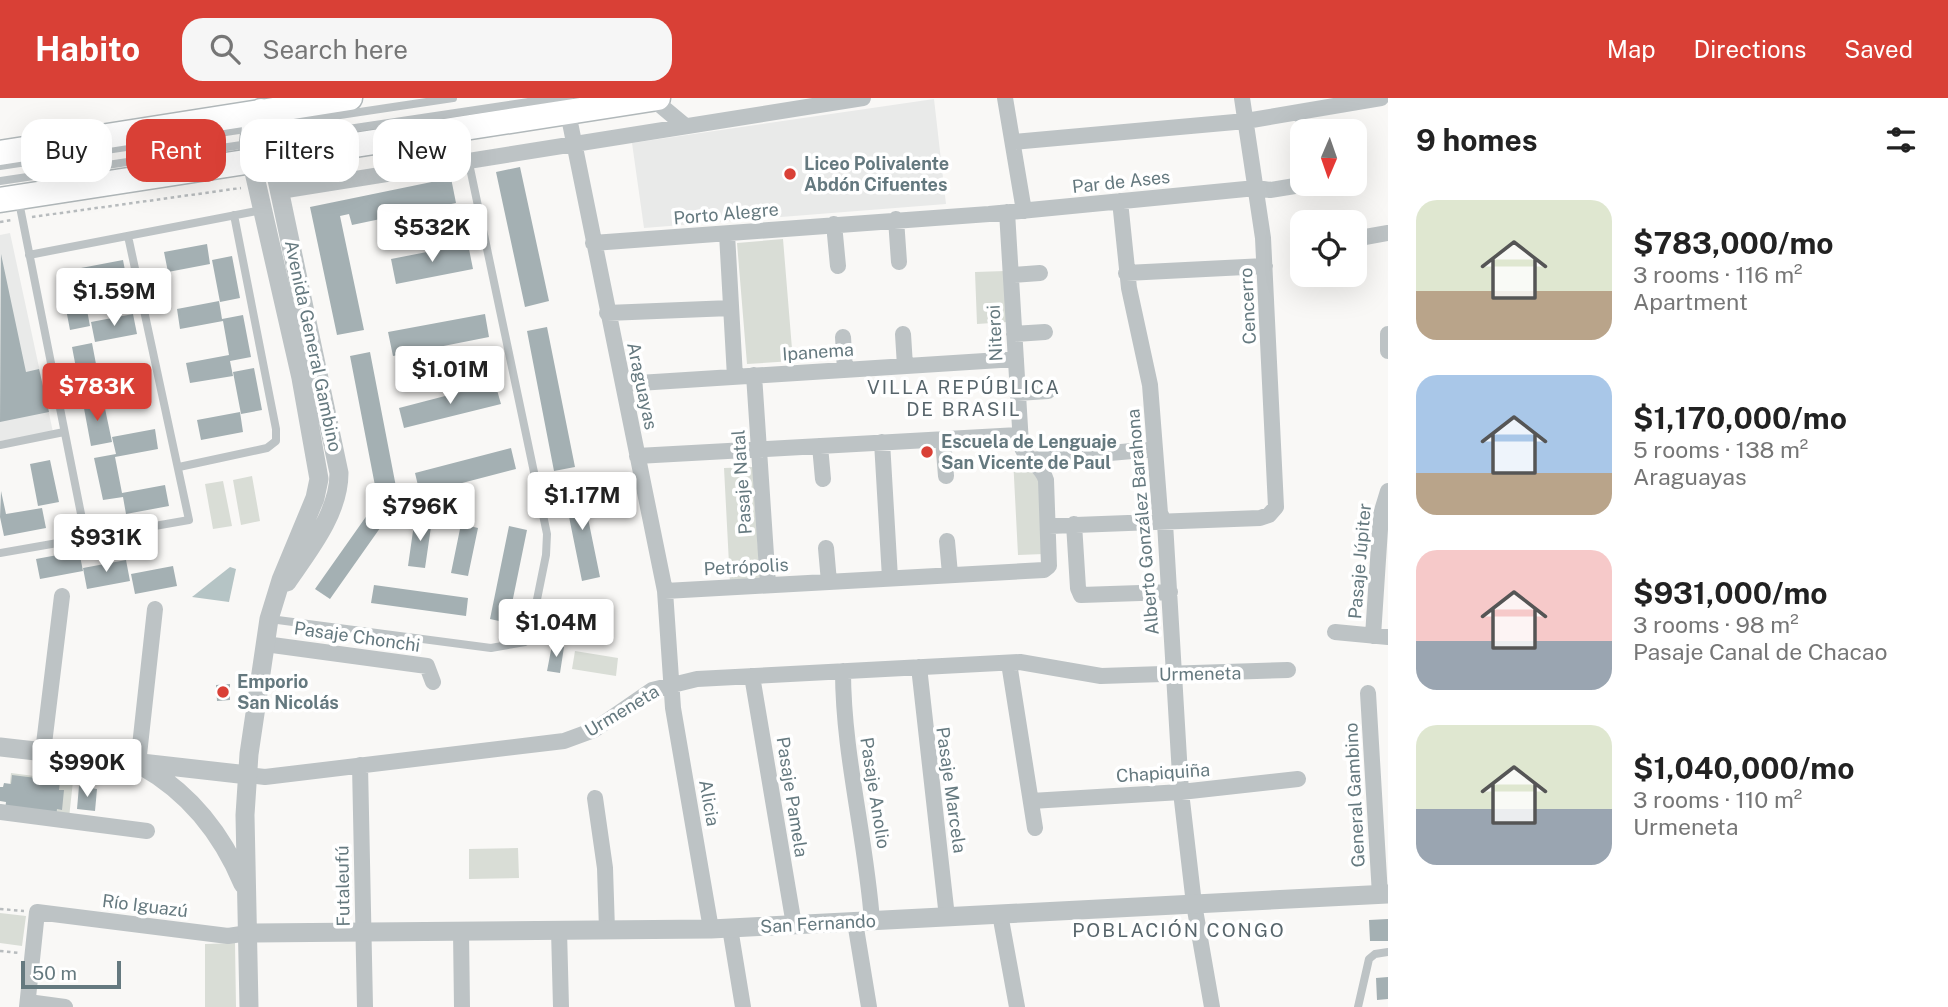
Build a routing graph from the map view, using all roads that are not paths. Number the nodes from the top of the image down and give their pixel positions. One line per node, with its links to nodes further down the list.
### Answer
1 (350, 98): 10 (main road)
2 (453, 98): 11 (lane)
3 (655, 98): 8 (main road); 14 (street)
4 (863, 98): 14 (street)
5 (1005, 98): 20 (street, Niteroi)
6 (1242, 98): 13 (street, Cencerro)
7 (1381, 98): 9 (street)
8 (562, 103): 15 (main road); 16 (lane); 19 (street, Araguayas)
9 (1302, 112): 12 (street); 13 (street)
10 (303, 119)
11 (353, 119)
12 (1303, 119)
13 (1246, 121): 20 (street); 30 (street, Cencerro)
14 (684, 125): 19 (street)
15 (471, 126)
16 (359, 127)
17 (240, 140): 22 (main road)
18 (240, 141): 24 (lane)
19 (572, 142): 23 (street); 44 (street, Araguayas)
20 (1013, 142): 35 (street, Niteroi)
21 (240, 143): 32 (main road)
22 (0, 153)
23 (471, 159)
24 (0, 166)
25 (471, 173): 100 (lane)
26 (373, 175): 31 (street)
27 (260, 182): 34 (street, Avenida General Gambino)
28 (276, 182): 31 (street, Avenida General Gambino)
29 (1290, 187): 30 (street, Par de Ases)
30 (1256, 188): 33 (street, Par de Ases); 48 (street, Cencerro)
31 (280, 191): 63 (street, Avenida General Gambino)
32 (6, 193): 45 (lane)
33 (1120, 201): 35 (street, Par de Ases); 49 (street, Alberto González Barahona)
34 (262, 210): 37 (lane); 66 (street, Avenida General Gambino)
35 (1016, 211): 36 (street, Par de Ases); 51 (street, Niteroi)
36 (989, 214): 38 (street, Porto Alegre)
37 (234, 215): 42 (lane); 80 (lane)
38 (896, 219): 39 (street, Porto Alegre); 46 (street)
39 (834, 224): 41 (street, Porto Alegre); 47 (street)
40 (1388, 233): 43 (street)
41 (727, 234): 44 (street, Porto Alegre); 52 (street)
42 (128, 236): 45 (lane); 80 (lane)
43 (1367, 237)
44 (593, 243): 53 (street, Araguayas)
45 (30, 256): 70 (lane)
46 (899, 262)
47 (838, 266)
48 (1265, 266): 49 (street); 84 (street, Cencerro)
49 (1126, 273): 77 (street, Alberto González Barahona)
50 (1040, 274): 51 (street)
51 (1011, 275): 56 (street, Niteroi)
52 (731, 308): 53 (street); 65 (street)
53 (607, 313): 67 (street, Araguayas)
54 (1045, 332): 56 (street)
55 (903, 334): 61 (street)
56 (1014, 334): 60 (street, Niteroi)
57 (1388, 334): 59 (street)
58 (843, 337): 62 (street)
59 (1388, 351)
60 (1016, 359): 61 (street, Ipanema); 69 (street, Niteroi)
61 (905, 366): 62 (street, Ipanema)
62 (845, 370): 64 (street, Ipanema)
63 (320, 373): 66 (street); 100 (street, Avenida General Gambino)
64 (754, 375): 65 (street, Ipanema); 76 (street, Pasaje Natal)
65 (735, 377): 67 (street, Ipanema)
66 (300, 378): 100 (street, Avenida General Gambino)
67 (622, 384): 78 (street, Araguayas)
68 (1048, 391): 69 (street)
69 (1017, 393): 71 (street, Niteroi)
70 (64, 432): 74 (lane); 87 (lane)
71 (1020, 435): 72 (street); 79 (street, Niteroi)
72 (943, 439): 73 (street); 81 (street)
73 (882, 442): 75 (street); 93 (street)
74 (0, 445)
75 (820, 446): 76 (street); 82 (street)
76 (760, 449): 78 (street); 95 (street, Pasaje Natal)
77 (1155, 449): 79 (street); 84 (street, Alberto González Barahona)
78 (637, 456): 96 (street, Araguayas)
79 (1030, 460): 86 (street, Niteroi)
80 (179, 467): 87 (lane)
81 (946, 477)
82 (823, 479)
83 (1388, 491): 89 (street, Pasaje Júpiter)
84 (1165, 523): 85 (street); 97 (street, Alberto González Barahona)
85 (1074, 524): 86 (street); 97 (street)
86 (1048, 526): 92 (street, Petrópolis)
87 (86, 539): 91 (lane)
88 (947, 541): 92 (street)
89 (1383, 545): 102 (street, Pasaje Júpiter)
90 (826, 548): 94 (street)
91 (0, 553)
92 (950, 575): 93 (street, Petrópolis)
93 (890, 578): 94 (street, Petrópolis)
94 (829, 582): 95 (street, Petrópolis)
95 (768, 585): 96 (street, Petrópolis)
96 (665, 591): 111 (street, Araguayas)
97 (1170, 592): 108 (street, Alberto González Barahona)
98 (62, 596): 114 (street)
99 (155, 609): 115 (street)
100 (271, 612): 103 (street, Avenida General Gambino)
101 (1335, 632): 102 (street)
102 (1380, 637)
103 (265, 644): 110 (street, Pasaje Chonchi); 117 (street, Avenida General Gambino)
104 (1009, 663): 105 (street, Urmeneta); 108 (street, Urmeneta); 121 (street)
105 (919, 667): 107 (street, Urmeneta); 129 (street, Pasaje Marcela)
106 (1288, 670): 108 (street, Urmeneta)
107 (843, 671): 109 (street, Urmeneta); 130 (street, Pasaje Anolio)
108 (1175, 674): 119 (street, Alberto González Barahona)
109 (752, 676): 111 (street, Urmeneta); 131 (street, Pasaje Pamela)
110 (433, 682)
111 (673, 682): 116 (street, Urmeneta); 132 (street, Alicia)
112 (1368, 693): 126 (street, General Gambino)
113 (0, 747): 114 (street, Urmeneta)
114 (43, 752): 115 (street, Urmeneta)
115 (138, 764): 117 (street, Urmeneta); 125 (street)
116 (360, 765): 117 (street, Urmeneta); 136 (street, Futaleufú)
117 (248, 775): 125 (street, Avenida General Gambino)
118 (1298, 779): 119 (street, Chapiquiña)
119 (1181, 792): 121 (street, Chapiquiña); 127 (street, Alberto González Barahona)
120 (595, 799): 134 (street)
121 (1031, 801): 123 (street)
122 (0, 812): 124 (street)
123 (1035, 828)
124 (147, 831)
125 (247, 892): 137 (street, Avenida General Gambino)
126 (1384, 895): 127 (street, San Fernando)
127 (1194, 904): 128 (street, San Fernando); 148 (street, Alberto González Barahona)
128 (1000, 914): 129 (street, San Fernando); 147 (street)
129 (947, 917): 130 (street, San Fernando)
130 (864, 921): 131 (street, San Fernando); 146 (street, Pasaje Anolio)
131 (794, 925): 132 (street, San Fernando)
132 (720, 929): 134 (street, San Fernando); 145 (street, Alicia)
133 (559, 930): 134 (street, San Fernando); 135 (street, San Fernando); 144 (street)
134 (607, 930)
135 (461, 931): 136 (street, San Fernando); 143 (street)
136 (363, 932): 137 (street, San Fernando); 142 (street, Futaleufú)
137 (248, 933): 139 (street, Río Iguazú); 141 (street, Avenida General Gambino)
138 (1388, 952): 149 (lane)
139 (28, 1005): 140 (street)
140 (65, 1007)
141 (249, 1007)
142 (365, 1007)
143 (462, 1007)
144 (561, 1007)
145 (743, 1007)
146 (869, 1007)
147 (1017, 1007)
148 (1212, 1007)
149 (1358, 1007)

